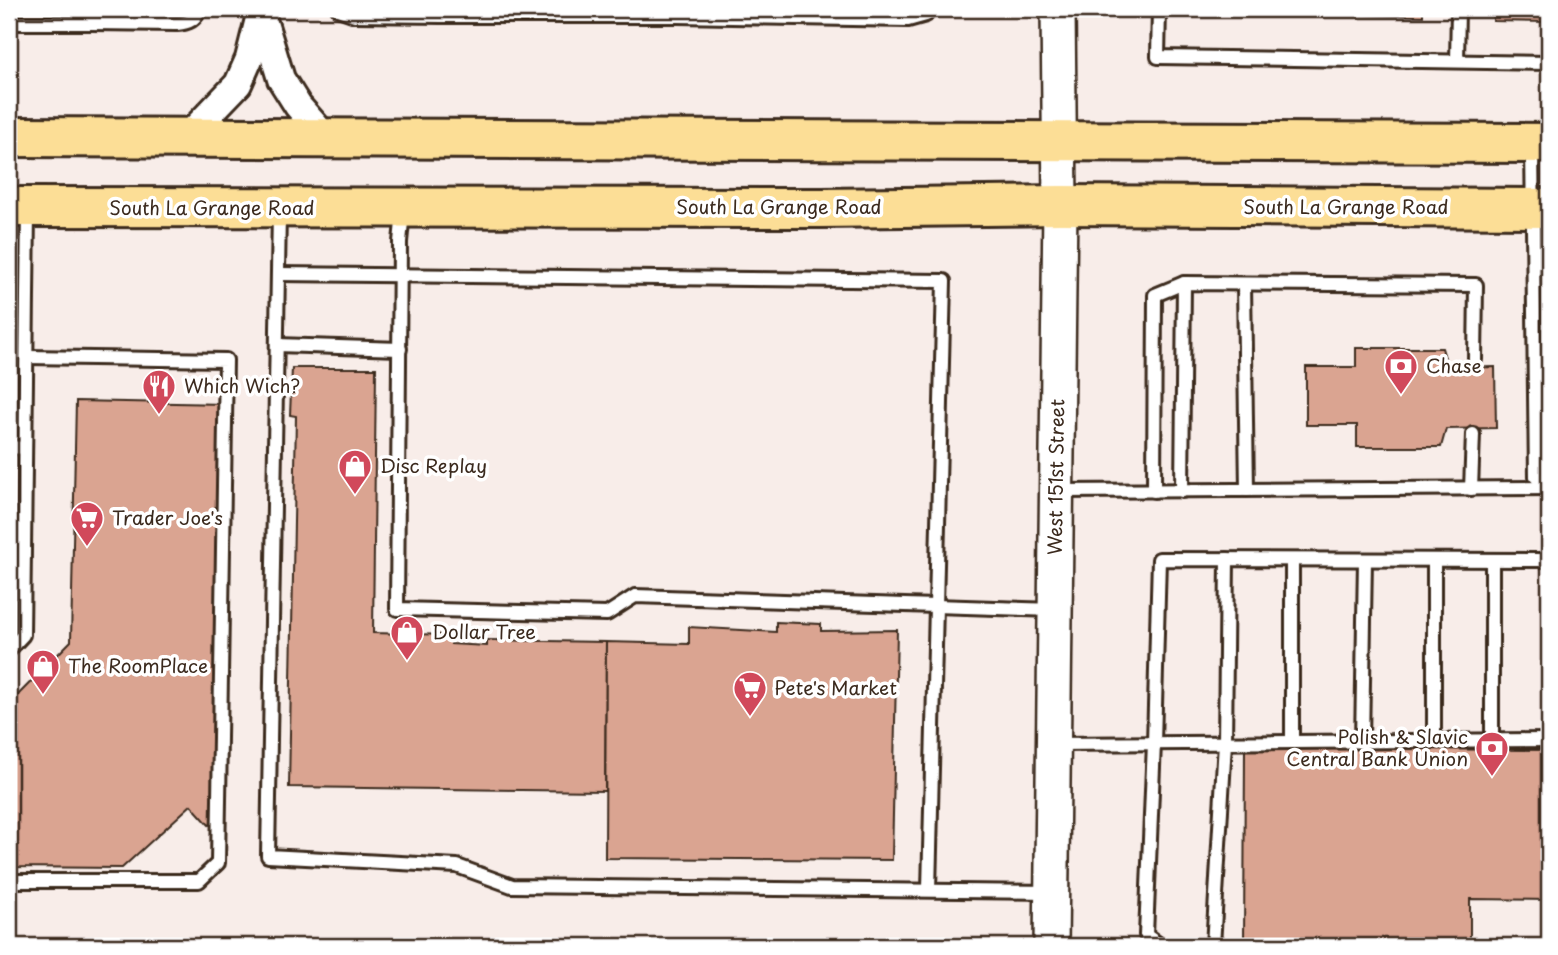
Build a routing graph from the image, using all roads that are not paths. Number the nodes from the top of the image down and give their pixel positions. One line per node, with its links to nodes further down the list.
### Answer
1 (93, 9): 14 (lane)
2 (200, 9): 14 (lane)
3 (338, 9): 9 (lane)
4 (929, 9): 12 (lane)
5 (1058, 9): 20 (street, West 151st Street)
6 (1159, 9): 15 (lane)
7 (1458, 9): 15 (lane)
8 (261, 10): 18 (street); 19 (street)
9 (442, 12): 10 (lane)
10 (501, 12): 11 (lane)
11 (678, 12): 12 (lane)
12 (714, 13)
13 (9, 23): 14 (lane)
14 (92, 23)
15 (1457, 61): 16 (lane)
16 (1549, 63)
17 (9, 137): 18 (highway)
18 (187, 137): 19 (highway)
19 (326, 138): 20 (highway)
20 (1058, 140): 21 (highway); 22 (street, West 151st Street)
21 (1541, 143): 26 (lane)
22 (1060, 205): 25 (highway, South La Grange Road); 26 (highway, South La Grange Road); 41 (street, West 151st Street)
23 (18, 207): 24 (highway, South La Grange Road); 33 (lane)
24 (280, 208): 25 (highway, South La Grange Road); 27 (lane)
25 (403, 208): 28 (lane)
26 (1541, 208): 38 (lane)
27 (278, 274): 28 (lane); 31 (lane)
28 (400, 276): 32 (lane); 50 (lane)
29 (1184, 283): 30 (lane); 42 (lane); 43 (lane)
30 (1244, 284): 34 (lane); 40 (lane)
31 (277, 345): 32 (lane); 62 (lane)
32 (400, 349): 50 (lane)
33 (27, 357): 37 (lane); 61 (lane)
34 (1475, 360)
35 (1473, 434): 39 (lane)
36 (9, 447): 37 (lane)
37 (25, 447): 52 (lane)
38 (1549, 488): 39 (lane)
39 (1471, 489): 40 (lane)
40 (1247, 490): 43 (lane)
41 (1056, 491): 42 (lane); 51 (street, West 151st Street)
42 (1154, 491): 43 (lane)
43 (1182, 491)
44 (1227, 559): 45 (lane); 58 (lane); 59 (lane)
45 (1292, 559): 46 (lane); 56 (lane)
46 (1365, 560): 47 (lane); 57 (lane)
47 (1434, 560): 48 (lane); 54 (lane)
48 (1492, 560): 49 (lane); 55 (lane)
49 (1549, 560)
50 (936, 606): 51 (lane); 62 (lane)
51 (1055, 610): 60 (street, West 151st Street)
52 (9, 650)
53 (1549, 740): 55 (lane)
54 (1434, 741): 55 (lane); 57 (lane)
55 (1492, 741)
56 (1292, 742): 57 (lane); 59 (lane)
57 (1362, 742)
58 (1154, 743): 59 (lane); 60 (lane); 65 (lane)
59 (1225, 743): 66 (lane)
60 (1054, 744): 63 (street, West 151st Street)
61 (9, 881)
62 (929, 890): 63 (lane)
63 (1052, 892): 64 (street, West 151st Street)
64 (1051, 946)
65 (1161, 946)
66 (1213, 946)

